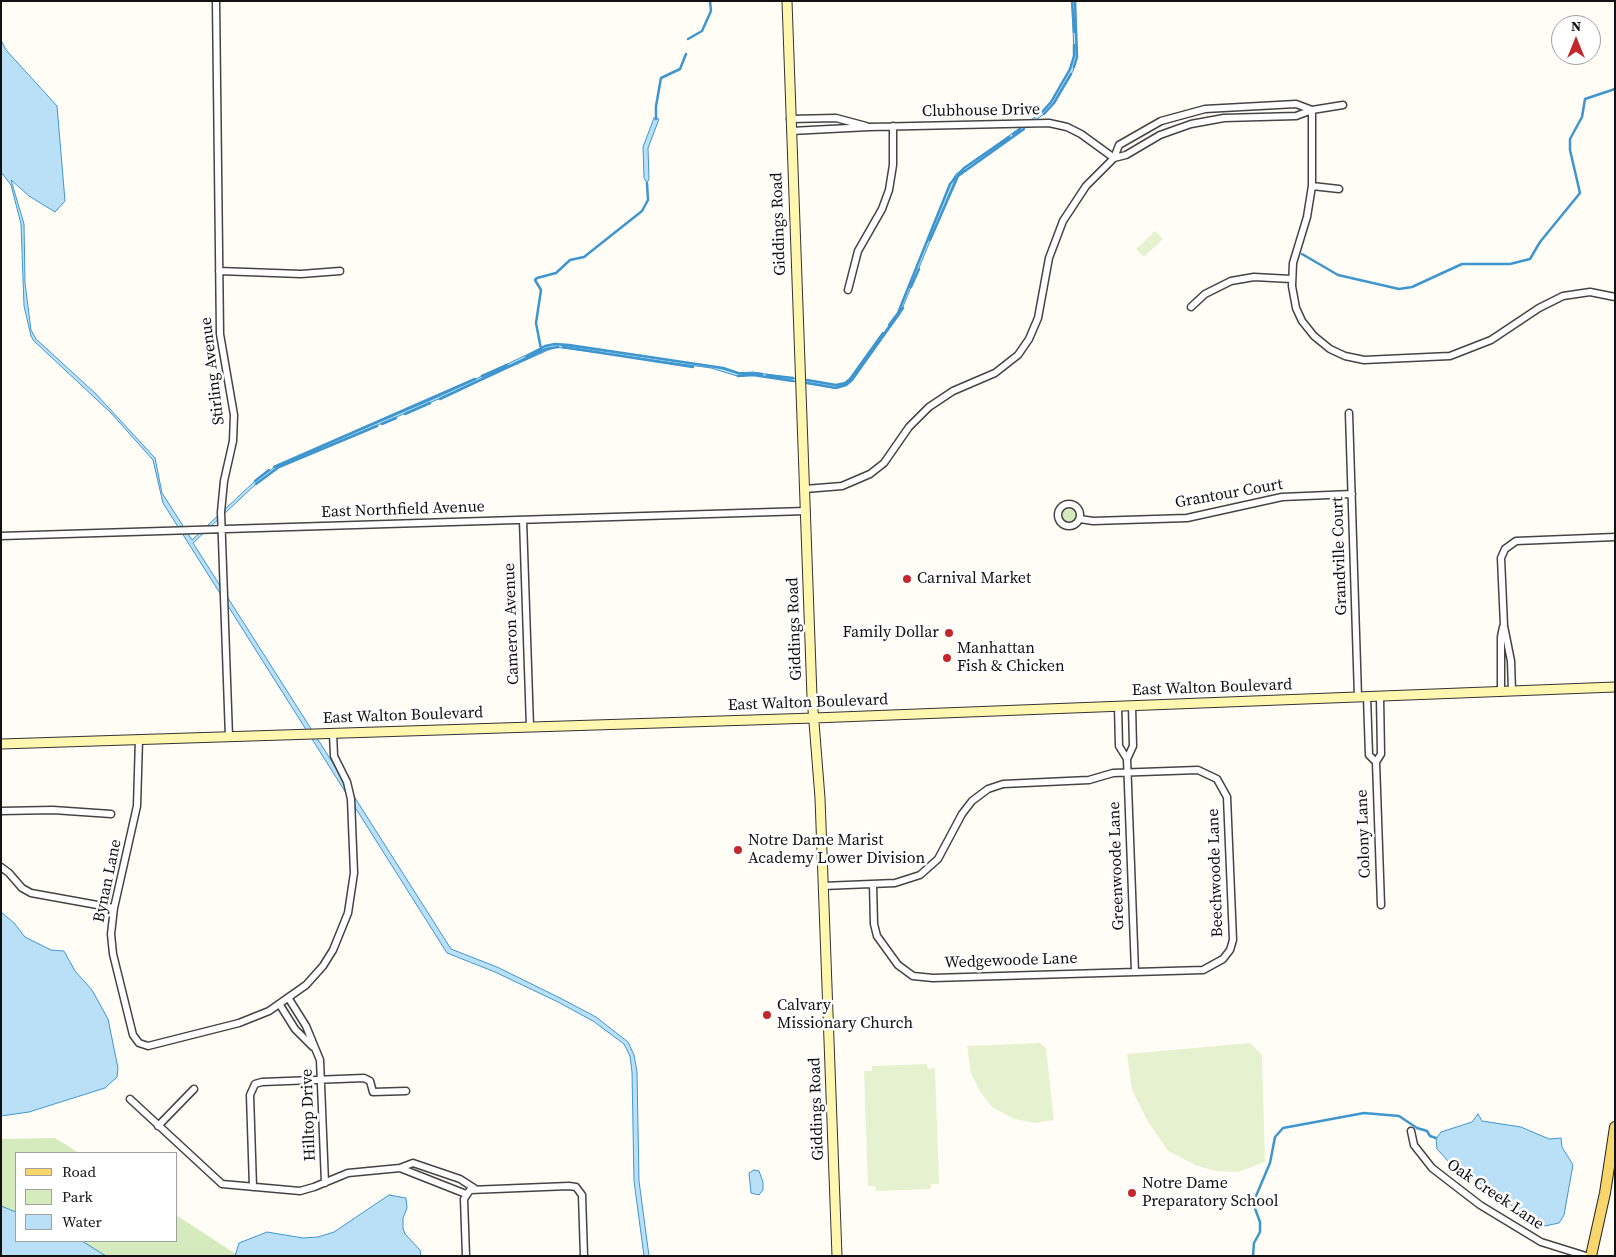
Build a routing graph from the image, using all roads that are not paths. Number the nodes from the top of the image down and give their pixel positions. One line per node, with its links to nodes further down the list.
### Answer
1 (216, 1): 18 (street, Stirling Avenue)
2 (787, 1): 8 (main road, Giddings Road)
3 (1255, 105): 5 (street); 6 (street); 7 (street)
4 (1343, 105): 6 (street)
5 (1205, 109): 9 (street); 10 (street)
6 (1312, 110): 7 (street); 16 (street)
7 (1255, 117): 9 (street)
8 (790, 119): 12 (street, Clubhouse Drive); 13 (main road, Giddings Road)
9 (1207, 120): 14 (street)
10 (1155, 124): 14 (street); 15 (street)
11 (893, 126): 12 (street, Clubhouse Drive); 15 (street, Clubhouse Drive); 21 (street)
12 (869, 127): 13 (street, Clubhouse Drive)
13 (791, 131): 25 (main road, Giddings Road)
14 (1160, 135): 15 (street)
15 (1114, 158): 25 (street)
16 (1312, 186): 17 (street); 20 (street)
17 (1339, 189)
18 (219, 271): 19 (street); 30 (street, Stirling Avenue)
19 (340, 272)
20 (1292, 279): 22 (street); 23 (street)
21 (848, 290)
22 (1615, 297)
23 (1191, 307)
24 (1349, 413): 26 (street, Grandville Court)
25 (805, 489): 27 (main road, Giddings Road)
26 (1352, 494): 28 (street, Grantour Court); 39 (street, Grandville Court)
27 (806, 511): 29 (street, East Northfield Avenue); 43 (main road, Giddings Road)
28 (1080, 519)
29 (523, 520): 30 (street, East Northfield Avenue); 44 (street, Cameron Avenue)
30 (221, 529): 31 (street, East Northfield Avenue); 46 (street, Stirling Avenue)
31 (1, 536)
32 (1615, 537): 33 (street)
33 (1504, 626): 34 (street); 35 (street)
34 (1501, 653): 35 (street); 38 (street)
35 (1508, 653): 37 (street)
36 (1615, 687): 37 (main road, East Walton Boulevard)
37 (1512, 691): 38 (main road, East Walton Boulevard)
38 (1500, 692): 40 (main road, East Walton Boulevard)
39 (1363, 697): 40 (main road, East Walton Boulevard); 42 (main road, East Walton Boulevard); 50 (street, Colony Lane)
40 (1380, 697): 50 (street, Colony Lane)
41 (1118, 706): 42 (main road, East Walton Boulevard); 43 (main road, East Walton Boulevard); 49 (street, Greenwoode Lane)
42 (1132, 706): 49 (street, Greenwoode Lane)
43 (814, 718): 44 (main road, East Walton Boulevard); 56 (main road, Giddings Road)
44 (530, 727): 45 (main road, East Walton Boulevard)
45 (332, 733): 46 (main road, East Walton Boulevard); 61 (street)
46 (229, 737): 47 (main road, East Walton Boulevard)
47 (139, 739): 48 (main road, East Walton Boulevard); 58 (street, Bynan Lane)
48 (1, 744)
49 (1127, 759): 51 (street, Greenwoode Lane)
50 (1376, 762): 57 (street, Colony Lane)
51 (1127, 772): 55 (street, Beechwoode Lane); 59 (street, Beechwoode Lane); 60 (street, Greenwoode Lane)
52 (1, 811): 53 (street)
53 (111, 814)
54 (1, 867): 58 (street)
55 (873, 884): 56 (street, Beechwoode Lane); 60 (street, Wedgewoode Lane)
56 (823, 886): 78 (main road, Giddings Road)
57 (1381, 904)
58 (114, 908): 62 (street, Bynan Lane)
59 (1215, 965): 60 (street, Wedgewoode Lane)
60 (1135, 972)
61 (289, 999): 62 (street); 63 (street, Hilltop Drive)
62 (280, 1005): 63 (street, Hilltop Drive)
63 (314, 1048): 64 (street, Hilltop Drive)
64 (321, 1080): 66 (street); 72 (street, Hilltop Drive); 73 (street)
65 (194, 1088): 68 (street)
66 (406, 1091)
67 (130, 1099): 68 (street)
68 (158, 1126): 73 (street)
69 (1615, 1128): 80 (main road)
70 (1411, 1131): 79 (street, Oak Creek Lane)
71 (400, 1168): 72 (street); 74 (street); 75 (street)
72 (325, 1182): 73 (street)
73 (253, 1187)
74 (474, 1188): 75 (street); 77 (street)
75 (466, 1194): 76 (street)
76 (466, 1256)
77 (584, 1256)
78 (837, 1256)
79 (1586, 1256)
80 (1591, 1256)

